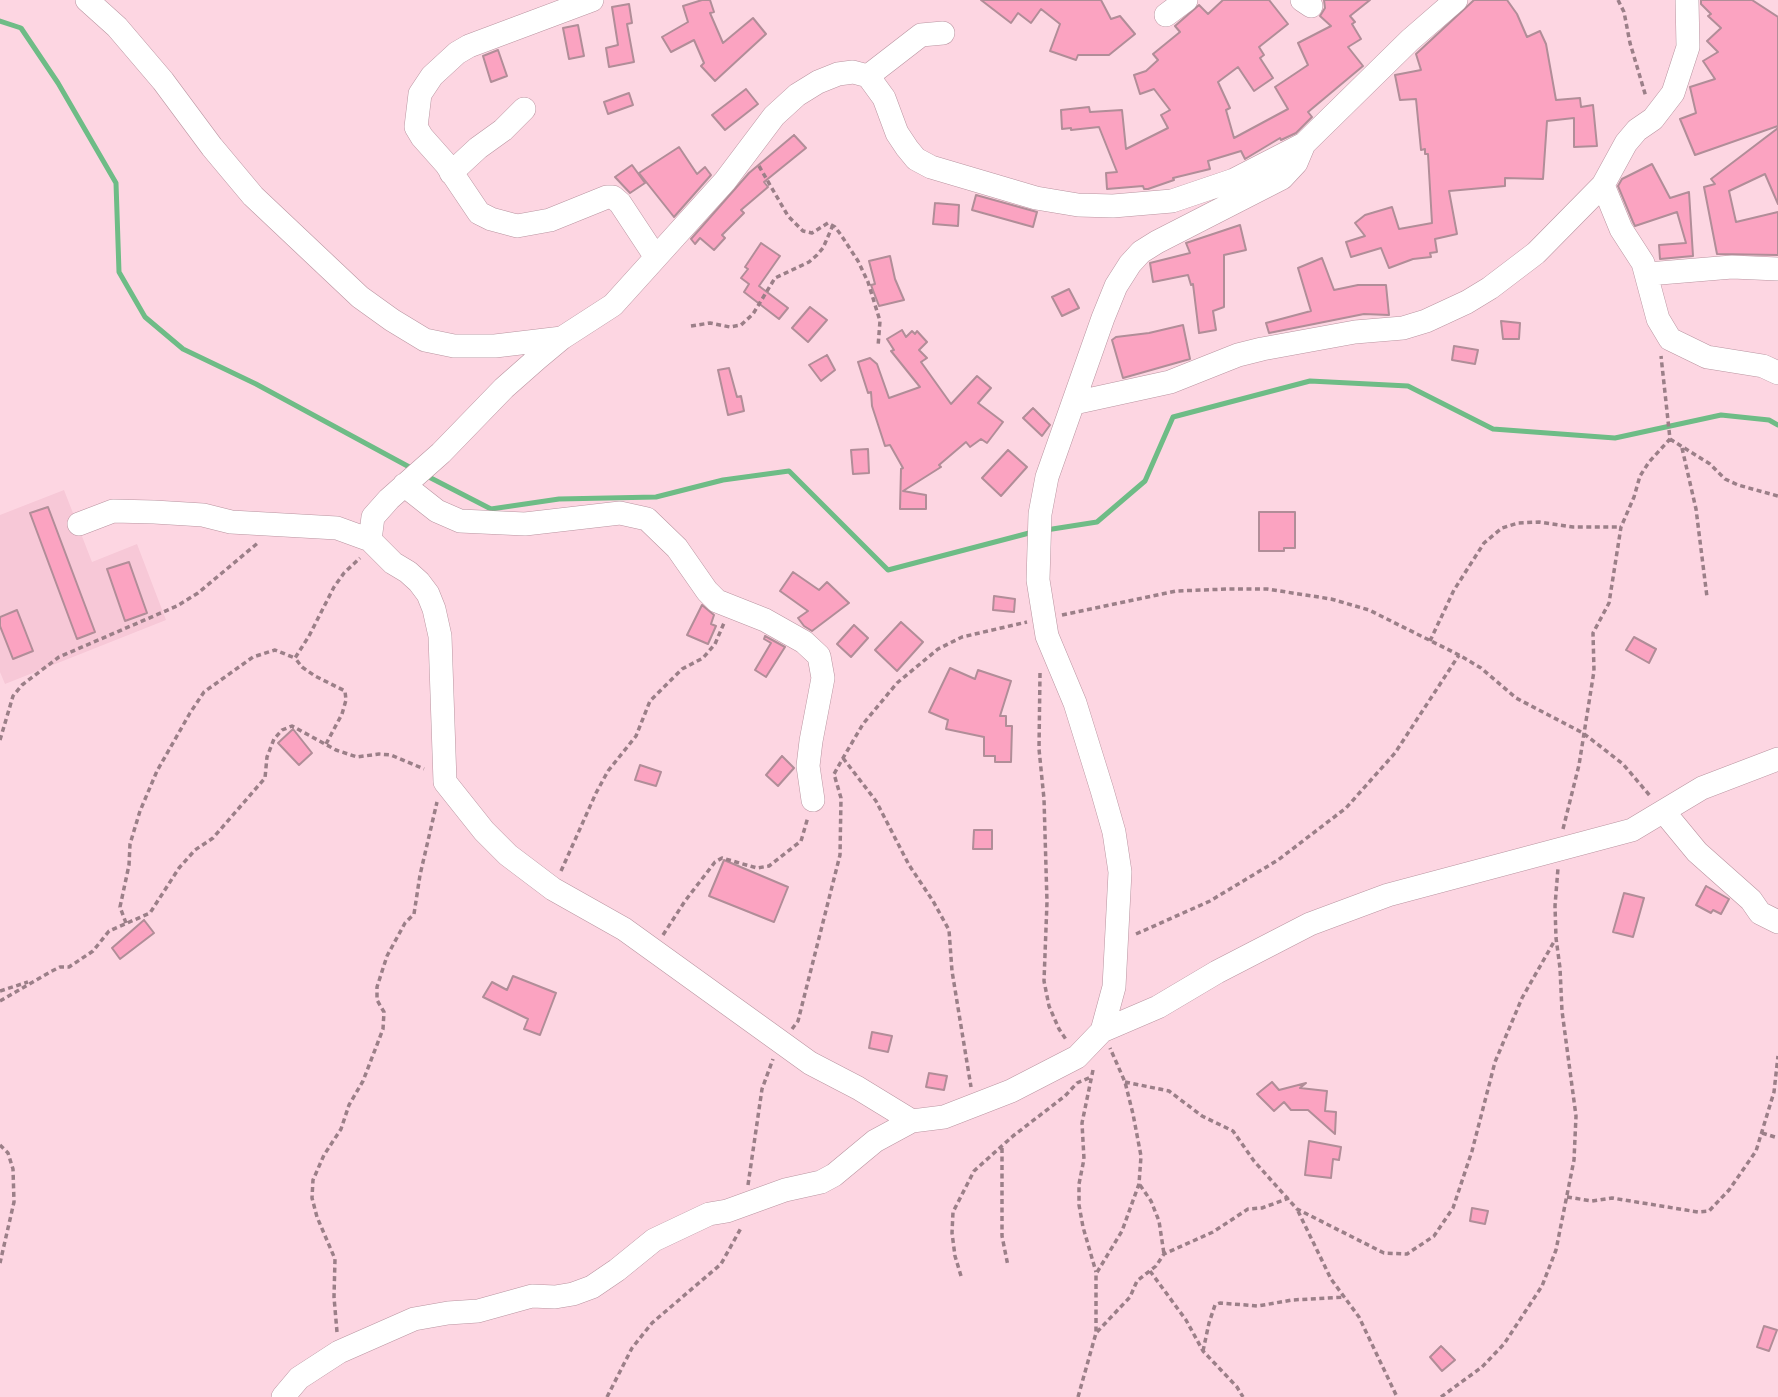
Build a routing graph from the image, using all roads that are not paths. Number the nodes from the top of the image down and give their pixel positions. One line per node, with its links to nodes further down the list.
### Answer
1 (87, 0): 16 (street)
2 (592, 0): 11 (street)
3 (1186, 0): 6 (street)
4 (1456, 0): 10 (street)
5 (1687, 0): 12 (street)
6 (1166, 15)
7 (943, 33): 8 (street)
8 (867, 76): 10 (street); 13 (street)
9 (524, 108): 11 (street)
10 (1304, 144): 18 (street)
11 (451, 173): 13 (street)
12 (1603, 184): 15 (street); 18 (street)
13 (655, 256): 16 (street)
14 (1778, 269): 15 (street)
15 (1648, 274): 17 (street)
16 (562, 338): 19 (street)
17 (1778, 373)
18 (1074, 403): 26 (street)
19 (407, 483): 21 (street); 23 (street)
20 (79, 524): 21 (street)
21 (373, 543): 27 (street)
22 (1778, 760): 24 (street)
23 (813, 800)
24 (1664, 812): 25 (street); 26 (street)
25 (1778, 922)
26 (1102, 1031): 27 (street)
27 (912, 1121): 28 (street)
28 (283, 1397)

